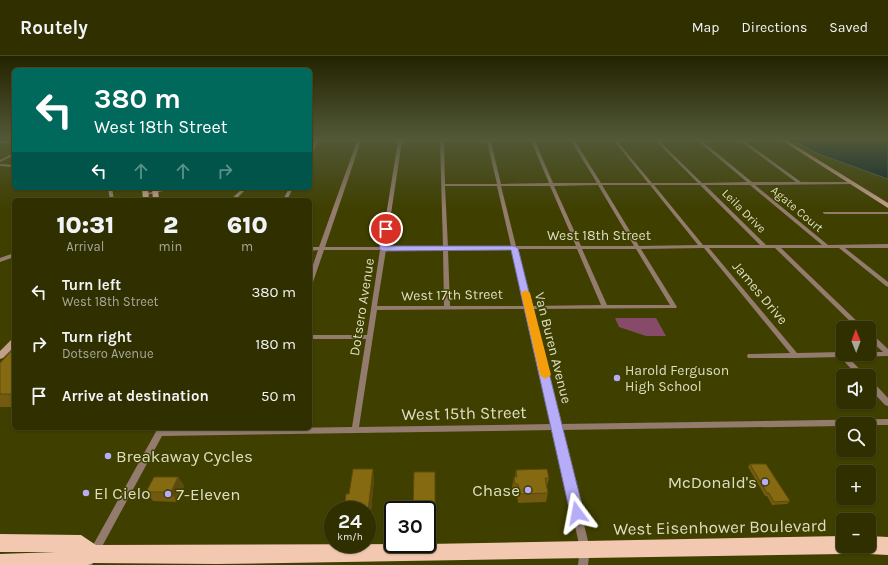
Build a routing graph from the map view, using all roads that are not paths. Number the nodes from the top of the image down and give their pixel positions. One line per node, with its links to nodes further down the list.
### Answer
1 (352, 162): 41 (street)
2 (397, 162): 42 (street, Dotsero Avenue)
3 (443, 162): 22 (street)
4 (494, 162): 17 (street, Van Buren Avenue)
5 (542, 162): 18 (street)
6 (585, 162): 19 (street)
7 (632, 162): 20 (street, James Drive)
8 (679, 162): 21 (street, Leila Drive)
9 (724, 162): 14 (street, Agate Court)
10 (771, 162): 15 (street)
11 (818, 162): 16 (main road)
12 (0, 165): 13 (street)
13 (12, 166)
14 (751, 183): 15 (street); 21 (street); 32 (street, Agate Court)
15 (800, 183): 16 (street)
16 (851, 183): 27 (main road)
17 (499, 184): 18 (street); 22 (street); 38 (street, Van Buren Avenue)
18 (552, 184): 19 (street); 39 (street)
19 (598, 184): 20 (street); 35 (street)
20 (650, 184): 21 (street); 36 (street, James Drive)
21 (701, 184): 30 (street, Leila Drive)
22 (444, 185): 37 (street)
23 (155, 190): 25 (street)
24 (243, 190): 26 (street)
25 (146, 194)
26 (234, 198)
27 (888, 206)
28 (825, 213): 29 (street)
29 (888, 213)
30 (764, 246): 31 (street, West 18th Street); 36 (street, West 18th Street)
31 (776, 246): 32 (street, West 18th Street); 51 (street, Leila Drive)
32 (826, 246): 33 (street, West 18th Street)
33 (840, 246): 34 (street, West 18th Street); 46 (street)
34 (888, 246)
35 (637, 247): 36 (street, West 18th Street); 39 (street, West 18th Street); 49 (street, West 17th Street)
36 (704, 247): 61 (street, James Drive)
37 (445, 248): 38 (street, West 18th Street); 42 (street, West 18th Street); 48 (street)
38 (514, 248): 39 (street, West 18th Street); 47 (street, Van Buren Avenue)
39 (580, 248): 49 (street)
40 (312, 249): 41 (street, West 18th Street)
41 (321, 249): 42 (street, West 18th Street); 45 (street)
42 (383, 249): 50 (street, Dotsero Avenue)
43 (12, 256): 44 (street)
44 (0, 260)
45 (312, 276)
46 (888, 285)
47 (529, 306): 48 (street, West 17th Street); 49 (street, West 17th Street); 67 (street, Van Buren Avenue)
48 (447, 307): 50 (street, West 17th Street)
49 (605, 307)
50 (375, 308): 52 (street, Dotsero Avenue)
51 (855, 321)
52 (370, 336): 53 (street); 70 (street, Dotsero Avenue)
53 (312, 337)
54 (876, 342): 57 (street)
55 (12, 344): 59 (main road)
56 (876, 354): 57 (street)
57 (888, 354)
58 (836, 355): 61 (street)
59 (0, 356)
60 (750, 356): 61 (street)
61 (796, 356)
62 (848, 361): 63 (street)
63 (855, 369)
64 (876, 390): 65 (street)
65 (888, 403)
66 (888, 422): 67 (street, West 15th Street)
67 (558, 427): 70 (street, West 15th Street); 75 (street, Van Buren Avenue)
68 (161, 430): 69 (street, West 15th Street); 77 (street)
69 (259, 430): 70 (street, West 15th Street)
70 (355, 430)
71 (0, 543): 77 (highway)
72 (836, 544): 75 (highway, West Eisenhower Boulevard)
73 (876, 545): 74 (highway)
74 (888, 546)
75 (584, 557): 76 (highway, West Eisenhower Boulevard)
76 (317, 559): 78 (highway, West Eisenhower Boulevard)
77 (90, 560): 78 (highway, West Eisenhower Boulevard); 79 (highway, West Eisenhower Boulevard)
78 (216, 560)
79 (0, 563)

